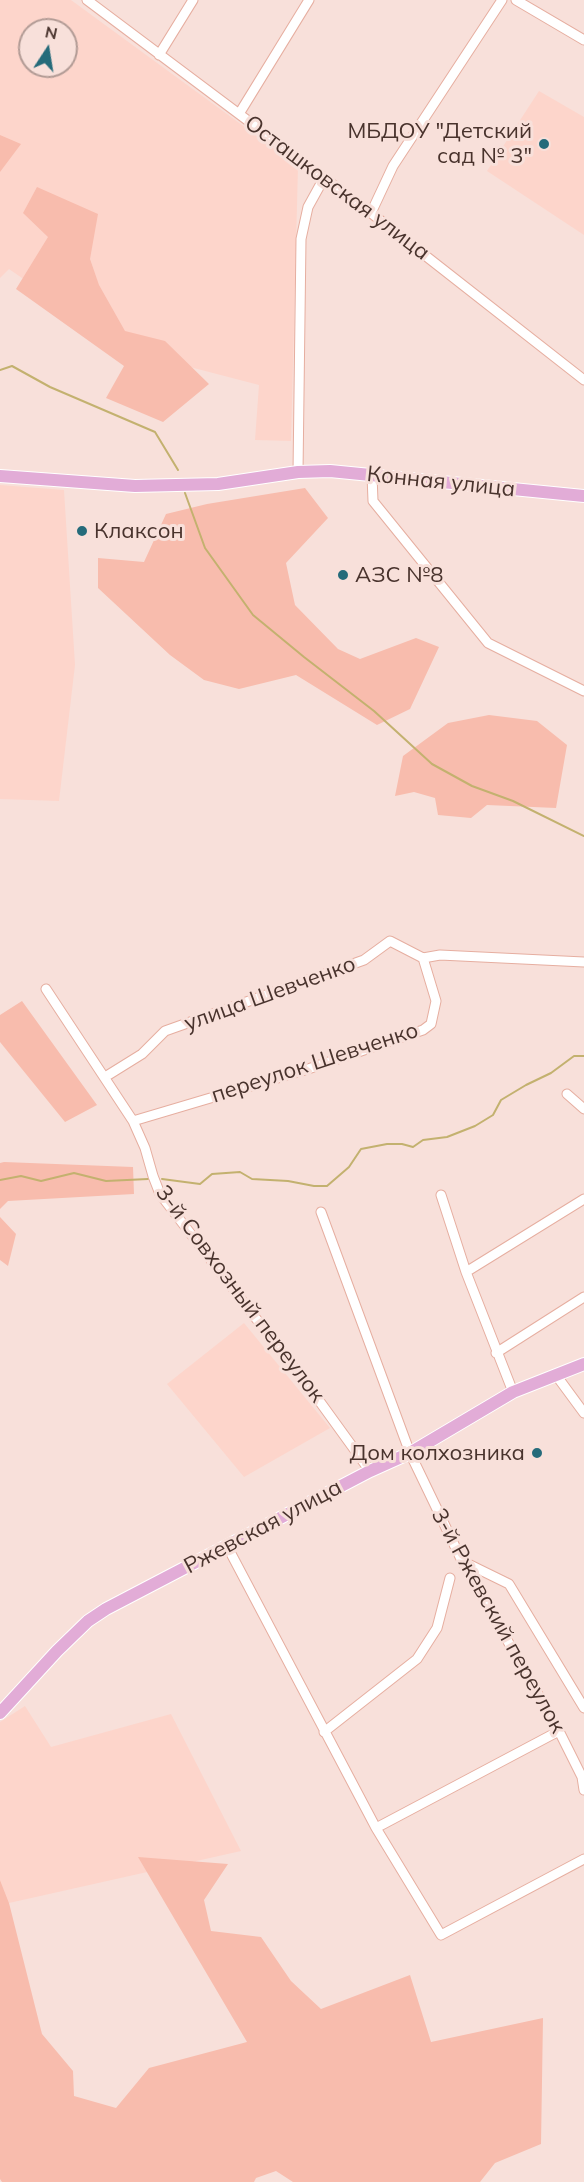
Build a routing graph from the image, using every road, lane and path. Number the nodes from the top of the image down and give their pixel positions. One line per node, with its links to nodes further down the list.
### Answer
1 (87, 0): 7 (street, Осташковская улица)
2 (193, 0): 7 (street)
3 (309, 0): 8 (street)
4 (502, 0): 10 (street)
5 (516, 0): 6 (street)
6 (584, 40)
7 (159, 55): 8 (street, Осташковская улица)
8 (239, 114): 9 (street, Осташковская улица)
9 (324, 178): 10 (street, Осташковская улица); 12 (street)
10 (370, 213): 11 (street, Осташковская улица)
11 (584, 380)
12 (298, 472): 13 (main road, Конная улица); 14 (main road, Конная улица)
13 (372, 475): 15 (main road, Конная улица); 16 (street)
14 (0, 476)
15 (584, 496)
16 (584, 692)
17 (423, 958): 18 (street); 20 (street, улица Шевченко); 23 (street, переулок Шевченко)
18 (584, 962)
19 (46, 989): 20 (street, 3-й Совхозный переулок)
20 (105, 1077): 23 (street, 3-й Совхозный переулок)
21 (567, 1094): 22 (street)
22 (584, 1109)
23 (133, 1121): 35 (street, 3-й Совхозный переулок)
24 (441, 1195): 27 (street)
25 (584, 1199): 27 (street)
26 (321, 1212): 34 (street)
27 (466, 1272): 29 (street)
28 (584, 1297): 29 (street)
29 (496, 1353): 32 (street)
30 (584, 1364): 31 (main road, Ржевская улица)
31 (556, 1375): 32 (main road, Ржевская улица); 33 (street)
32 (513, 1392): 34 (main road, Ржевская улица)
33 (584, 1413)
34 (410, 1453): 35 (main road, Ржевская улица); 37 (street, 3-й Ржевский переулок)
35 (370, 1471): 36 (main road, Ржевская улица)
36 (226, 1546): 40 (main road, Ржевская улица); 42 (street)
37 (462, 1561): 39 (street); 41 (street, 3-й Ржевский переулок)
38 (450, 1578): 42 (street)
39 (584, 1707)
40 (0, 1713)
41 (559, 1731): 43 (street, 3-й Ржевский переулок); 44 (street)
42 (324, 1732): 44 (street)
43 (584, 1790)
44 (376, 1828): 45 (street)
45 (584, 1860)

